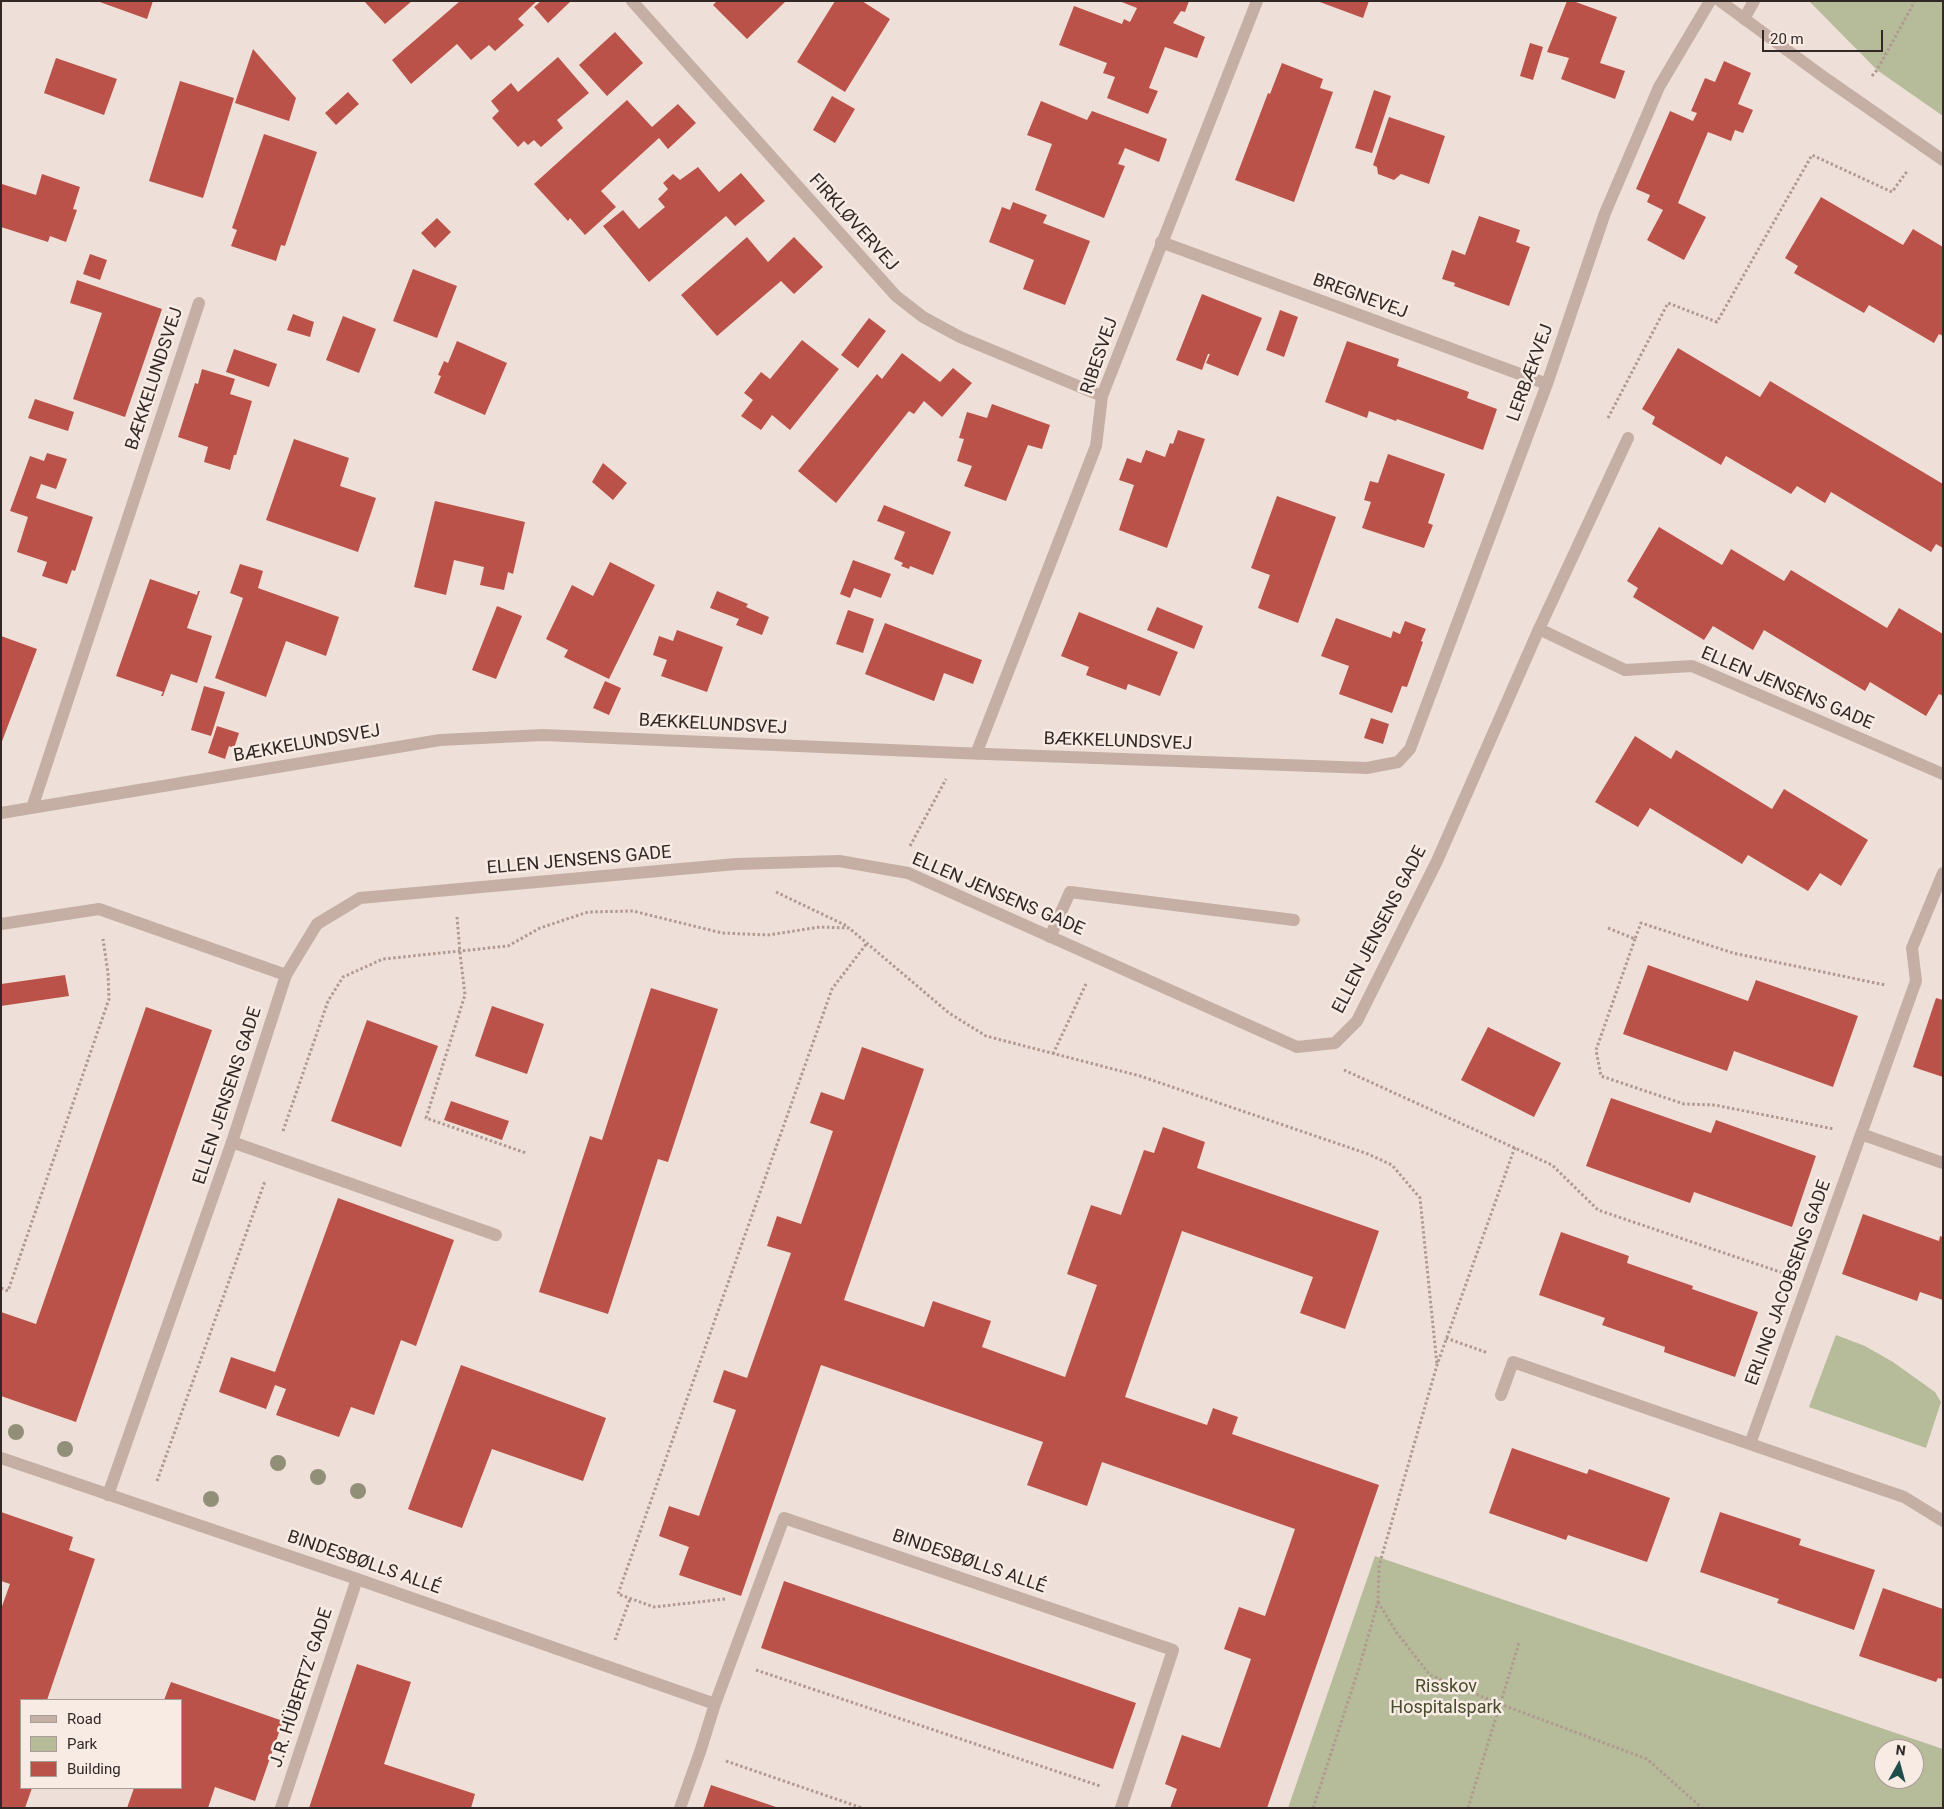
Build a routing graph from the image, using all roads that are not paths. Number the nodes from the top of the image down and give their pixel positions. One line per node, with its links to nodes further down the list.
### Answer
1 (632, 1): 11 (street, FIRKLØVERVEJ)
2 (1257, 1): 8 (street, RIBESVEJ)
3 (1710, 1): 10 (street, LERBÆKVEJ)
4 (1720, 1): 6 (street)
5 (1754, 1): 6 (street)
6 (1744, 19): 7 (street)
7 (1943, 160)
8 (1161, 242): 10 (street, BREGNEVEJ); 11 (street, RIBESVEJ)
9 (199, 303): 17 (street, BÆKKELUNDSVEJ)
10 (1547, 384): 15 (street, LERBÆKVEJ)
11 (1102, 396): 14 (street, RIBESVEJ)
12 (1628, 438): 13 (street)
13 (1539, 629): 16 (street, ELLEN JENSENS GADE); 22 (street, ELLEN JENSENS GADE)
14 (976, 754): 15 (street, BÆKKELUNDSVEJ); 17 (street, BÆKKELUNDSVEJ)
15 (1398, 762)
16 (1943, 774)
17 (32, 808): 18 (street, BÆKKELUNDSVEJ)
18 (1, 813)
19 (1943, 873): 24 (street, ERLING JACOBSENS GADE)
20 (1294, 920): 22 (street)
21 (1, 924): 23 (street)
22 (1050, 937): 23 (street, ELLEN JENSENS GADE)
23 (286, 975): 25 (street, ELLEN JENSENS GADE)
24 (1861, 1134): 26 (street); 29 (street, ERLING JACOBSENS GADE)
25 (232, 1142): 27 (street); 31 (street, ELLEN JENSENS GADE)
26 (1943, 1163)
27 (496, 1235)
28 (1501, 1395): 29 (street)
29 (1750, 1444): 32 (street)
30 (1, 1458): 31 (street, BINDESBØLLS ALLÉ)
31 (108, 1495): 33 (street, BINDESBØLLS ALLÉ)
32 (1943, 1521)
33 (357, 1579): 34 (street, BINDESBØLLS ALLÉ); 35 (street, J.R. HÜBERTZ' GADE)
34 (715, 1704): 36 (street, BINDESBØLLS ALLÉ); 37 (street, BINDESBØLLS ALLÉ)
35 (281, 1808)
36 (680, 1808)
37 (1121, 1808)

